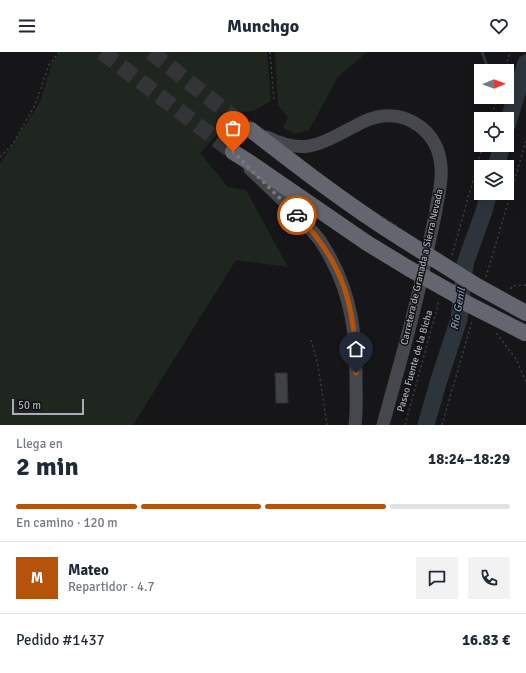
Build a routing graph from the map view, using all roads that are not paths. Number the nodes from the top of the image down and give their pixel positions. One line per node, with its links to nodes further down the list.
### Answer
1 (251, 130): 3 (highway, bridge); 6 (main road, Carretera de Granada a Sierra Nevada)
2 (233, 152): 4 (highway, bridge); 5 (main road)
3 (526, 313)
4 (526, 332)
5 (355, 425)
6 (383, 425)

